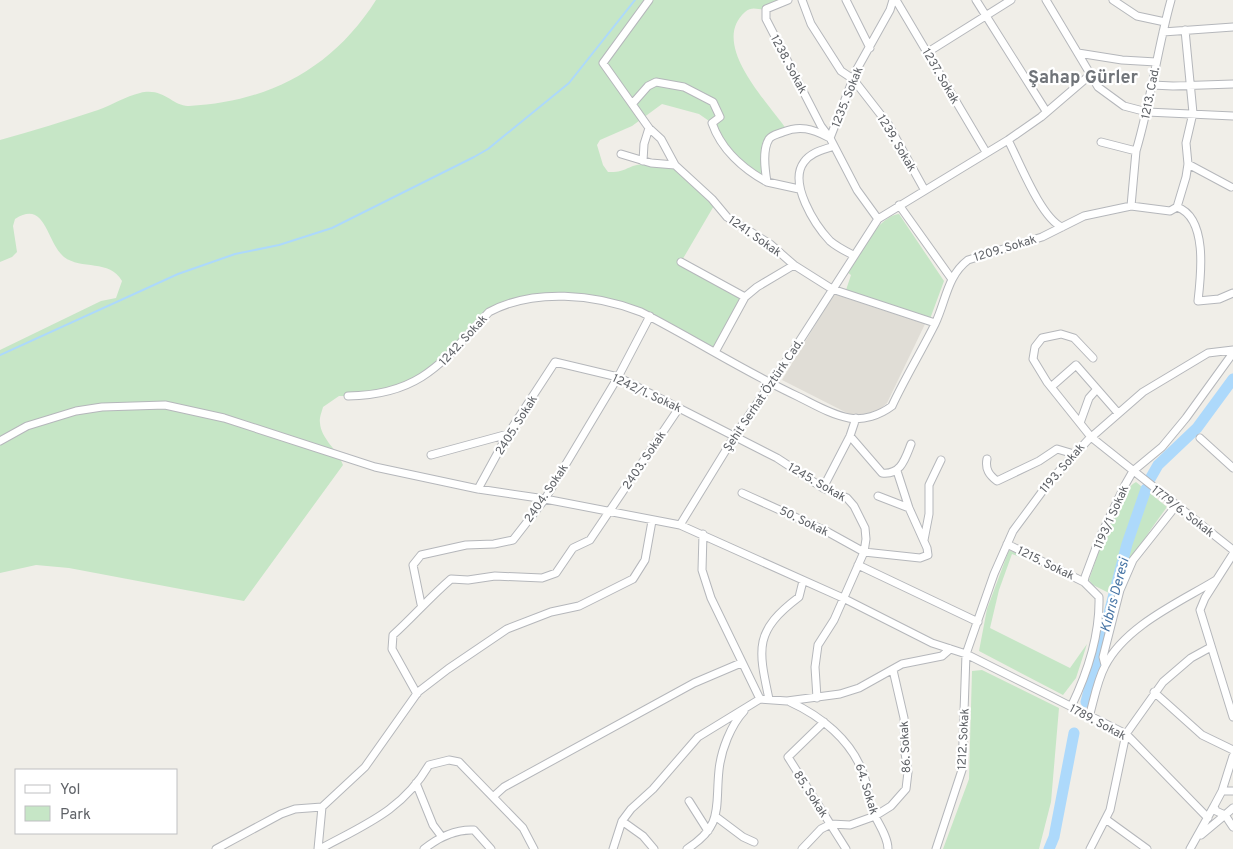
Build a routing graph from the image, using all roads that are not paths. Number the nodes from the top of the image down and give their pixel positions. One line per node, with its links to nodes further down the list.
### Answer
1 (649, 0): 25 (street, 1241. Sokak)
2 (788, 0): 31 (street, 1238. Sokak)
3 (802, 0): 21 (street, 1239. Sokak)
4 (846, 0): 16 (street)
5 (894, 0): 16 (street, 1235. Sokak); 17 (street, 1237. Sokak)
6 (976, 0): 11 (street)
7 (1011, 0): 11 (street)
8 (1046, 0): 18 (street)
9 (1113, 0): 12 (street)
10 (1172, 0): 12 (street, 1213. Cad.)
11 (984, 16): 17 (street); 26 (street)
12 (1165, 22): 15 (street, 1213. Cad.)
13 (1233, 27): 14 (street)
14 (1185, 30): 15 (street); 22 (street)
15 (1163, 32): 19 (street, 1213. Cad.)
16 (870, 48): 21 (street, 1235. Sokak)
17 (928, 52): 36 (street, 1237. Sokak)
18 (1078, 53): 19 (street); 20 (street)
19 (1156, 62): 24 (street, 1213. Cad.)
20 (1090, 75): 26 (street, Şehit Serhat Öztürk Cad.); 27 (street)
21 (853, 79): 31 (street, 1235. Sokak); 44 (street, 1239. Sokak)
22 (1190, 84): 23 (street); 24 (street); 28 (street)
23 (1233, 84)
24 (1152, 85): 27 (street, 1213. Cad.)
25 (633, 103): 30 (street, 1241. Sokak); 41 (street)
26 (1046, 111): 32 (street, Şehit Serhat Öztürk Cad.)
27 (1147, 112): 28 (street); 35 (street, 1213. Cad.)
28 (1193, 113): 29 (street); 39 (street)
29 (1233, 116)
30 (649, 128): 38 (street); 40 (street, 1241. Sokak)
31 (830, 138): 34 (street, 1235. Sokak); 41 (street)
32 (1008, 140): 36 (street, Şehit Serhat Öztürk Cad.); 49 (street)
33 (1101, 142): 35 (street)
34 (834, 146): 43 (street); 48 (street, 1235. Sokak)
35 (1136, 151): 46 (street, 1213. Cad.)
36 (986, 152): 44 (street, Şehit Serhat Öztürk Cad.)
37 (621, 154): 38 (street)
38 (643, 161): 40 (street)
39 (1188, 164): 42 (street); 47 (street)
40 (675, 165): 52 (street, 1241. Sokak)
41 (767, 182): 43 (street)
42 (1231, 187)
43 (799, 188): 50 (street)
44 (924, 189): 45 (street, Şehit Serhat Öztürk Cad.)
45 (899, 205): 48 (street, Şehit Serhat Öztürk Cad.); 53 (street)
46 (1131, 206): 47 (street, 1209. Sokak); 49 (street, 1209. Sokak)
47 (1177, 208): 55 (street)
48 (878, 219): 50 (street, Şehit Serhat Öztürk Cad.)
49 (1062, 227): 53 (street, 1209. Sokak)
50 (853, 255): 54 (street, Şehit Serhat Öztürk Cad.)
51 (681, 262): 56 (street)
52 (794, 265): 54 (street, 1241. Sokak); 56 (street)
53 (951, 278): 58 (street, 1209. Sokak)
54 (832, 288): 58 (street, 1241. Sokak); 64 (street, Şehit Serhat Öztürk Cad.)
55 (1233, 293)
56 (745, 297): 59 (street)
57 (650, 316): 59 (street, 1242. Sokak); 63 (street, 2404. Sokak); 67 (street, 1242. Sokak)
58 (935, 323): 70 (street, 1209. Sokak)
59 (714, 352): 64 (street, 1242. Sokak)
60 (1233, 352): 69 (street, 1193. Sokak); 85 (street, 1193/1 Sokak)
61 (1092, 358): 65 (street, 1779/6. Sokak)
62 (555, 362): 63 (street, 1242/1. Sokak); 72 (street, 2405. Sokak)
63 (618, 377): 68 (street, 1242/1. Sokak); 90 (street, 2404. Sokak)
64 (770, 383): 70 (street, 1209. Sokak); 74 (street, Şehit Serhat Öztürk Cad.)
65 (1051, 387): 66 (street); 71 (street, 1779/6. Sokak)
66 (1097, 388): 69 (street); 71 (street)
67 (348, 396)
68 (679, 408): 74 (street, 1242/1. Sokak); 93 (street, 2403. Sokak)
69 (1118, 413): 75 (street, 1193. Sokak)
70 (856, 418): 73 (street)
71 (1080, 423): 75 (street, 1779/6. Sokak)
72 (508, 434): 80 (street); 87 (street, 2405. Sokak)
73 (850, 436): 84 (street); 86 (street)
74 (734, 437): 86 (street, 1245. Sokak); 95 (street, Şehit Serhat Öztürk Cad.)
75 (1091, 437): 79 (street, 1193. Sokak); 85 (street, 1779/6. Sokak)
76 (1200, 438): 83 (street)
77 (0, 441): 87 (street)
78 (911, 444): 84 (street)
79 (1074, 454): 81 (street); 98 (street, 1193. Sokak)
80 (432, 455)
81 (987, 459)
82 (941, 460): 97 (street)
83 (1233, 468)
84 (897, 471): 92 (street)
85 (1134, 471): 99 (street, 1779/6. Sokak); 105 (street, 1193/1 Sokak)
86 (823, 488): 100 (street, 1245. Sokak)
87 (478, 489): 90 (street)
88 (742, 493): 100 (street, 50. Sokak)
89 (878, 496): 92 (street)
90 (545, 499): 93 (street); 107 (street, 2404. Sokak)
91 (1175, 507): 113 (street)
92 (909, 508): 97 (street)
93 (609, 512): 94 (street); 107 (street, 2403. Sokak)
94 (652, 521): 95 (street); 116 (street)
95 (680, 525): 96 (street)
96 (703, 534): 104 (street); 112 (street)
97 (924, 541): 100 (street)
98 (1007, 544): 105 (street, 1215. Sokak); 108 (street, 1193. Sokak)
99 (1233, 550)
100 (864, 552): 102 (street)
101 (1233, 554): 103 (street)
102 (858, 565): 106 (street); 108 (street)
103 (1216, 580): 109 (street); 113 (street)
104 (803, 581): 106 (street); 119 (street)
105 (1084, 582): 122 (street)
106 (843, 598): 110 (street); 117 (street)
107 (422, 604): 116 (street, 2403. Sokak)
108 (978, 622): 111 (street, 1193. Sokak)
109 (1211, 647): 115 (street); 123 (street)
110 (950, 649): 111 (street); 114 (street)
111 (966, 654): 122 (street, 1789. Sokak); 160 (street, 1212. Sokak)
112 (741, 663): 118 (street); 132 (street)
113 (1105, 666): 124 (street)
114 (893, 670): 117 (street); 139 (street, 86. Sokak)
115 (1154, 692): 126 (street); 127 (street)
116 (417, 694): 135 (street)
117 (817, 698): 120 (street)
118 (760, 699): 119 (street); 121 (street)
119 (769, 699): 120 (street)
120 (787, 701): 125 (street, 64. Sokak)
121 (750, 705): 138 (street); 142 (street)
122 (1071, 707): 124 (street, 1789. Sokak)
123 (1233, 715)
124 (1089, 717): 126 (street, 1789. Sokak)
125 (824, 722): 139 (street, 64. Sokak); 143 (street, 85. Sokak)
126 (1126, 734): 140 (street, 1789. Sokak); 141 (street)
127 (1233, 750)
128 (1233, 756): 130 (street)
129 (416, 783): 132 (street); 147 (street); 150 (street)
130 (1222, 791): 131 (street); 134 (street)
131 (1233, 791)
132 (494, 796): 153 (street)
133 (689, 801): 145 (street)
134 (1214, 806): 137 (street); 140 (street)
135 (322, 807): 149 (street); 150 (street)
136 (1233, 808): 137 (street)
137 (1224, 815): 144 (street); 146 (street)
138 (715, 816): 145 (street); 148 (street)
139 (875, 816): 143 (street, 86. Sokak); 159 (street, 64. Sokak)
140 (1208, 818): 146 (street)
141 (1107, 820): 161 (street); 162 (street)
142 (622, 821): 154 (street); 155 (street)
143 (830, 824): 157 (street); 158 (street, 85. Sokak)
144 (1233, 828)
145 (708, 831): 156 (street)
146 (1199, 836): 163 (street)
147 (442, 837): 151 (street); 152 (street)
148 (754, 842)
149 (216, 849)
150 (319, 849)
151 (424, 849)
152 (490, 849)
153 (534, 849)
154 (613, 849)
155 (654, 849)
156 (686, 849)
157 (802, 849)
158 (846, 849)
159 (888, 849)
160 (936, 849)
161 (1090, 849)
162 (1147, 849)
163 (1190, 849)

